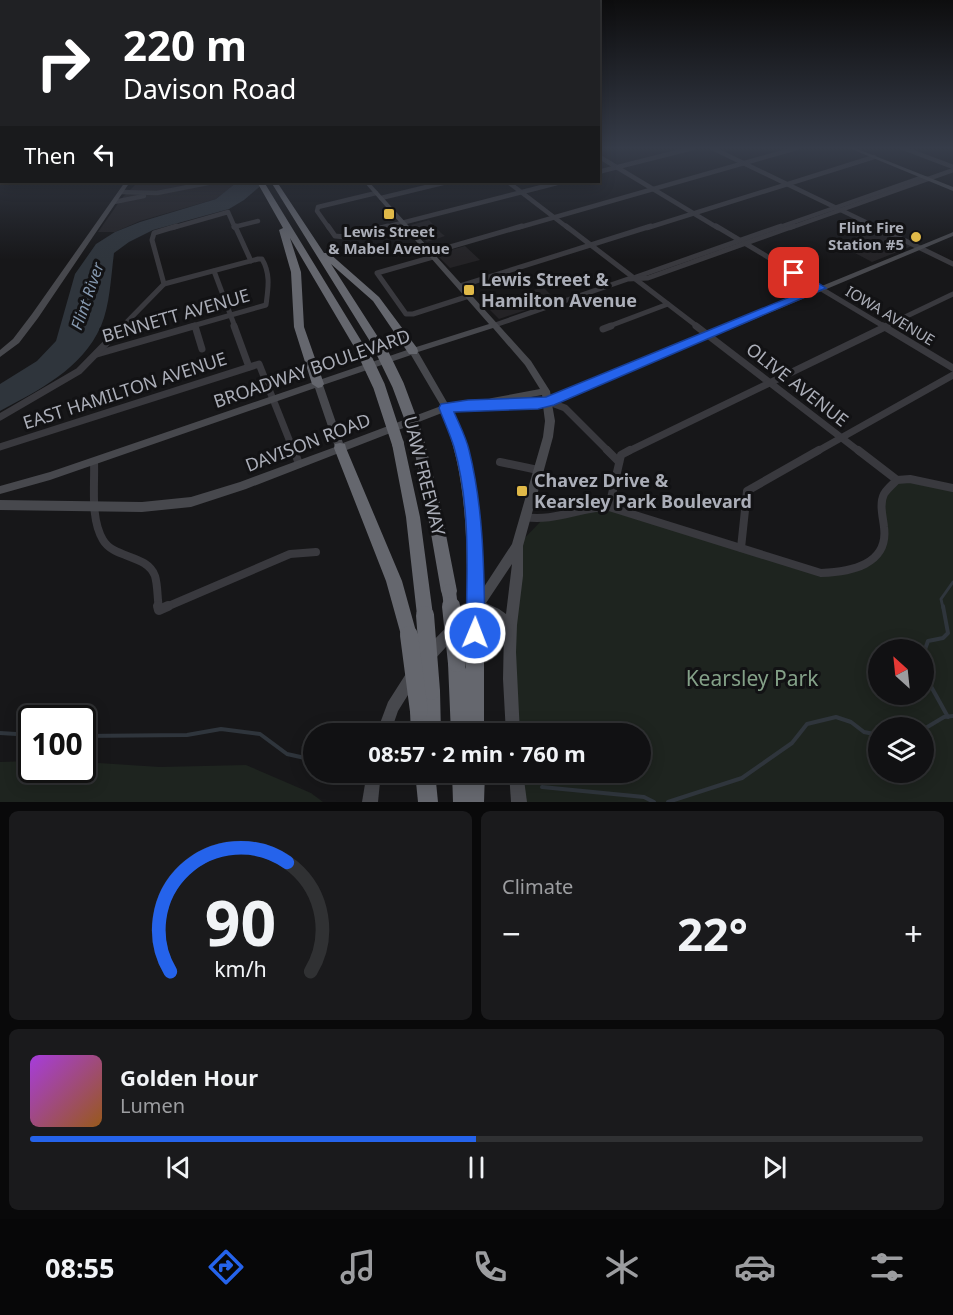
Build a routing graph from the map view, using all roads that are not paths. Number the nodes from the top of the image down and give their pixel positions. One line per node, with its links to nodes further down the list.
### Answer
1 (125, 185): 17 (main road)
2 (131, 185): 17 (main road)
3 (196, 185): 19 (street)
4 (262, 185): 21 (highway, UAW FREEWAY)
5 (276, 185): 31 (highway, UAW FREEWAY)
6 (369, 185): 20 (main road)
7 (429, 185): 20 (street)
8 (512, 185): 18 (street, OLIVE AVENUE)
9 (547, 185): 18 (street)
10 (648, 185): 16 (street, IOWA AVENUE)
11 (661, 185): 16 (street)
12 (782, 185): 25 (street)
13 (790, 185): 23 (street)
14 (898, 185): 23 (street, BROADWAY BOULEVARD)
15 (910, 185): 24 (street, BROADWAY BOULEVARD)
16 (652, 188): 25 (street, IOWA AVENUE); 26 (street)
17 (121, 192): 19 (street); 22 (main road)
18 (521, 192): 26 (street, OLIVE AVENUE); 28 (street)
19 (157, 193): 22 (street)
20 (378, 195): 28 (main road); 28 (street)
21 (270, 198): 63 (highway); 90 (highway, UAW FREEWAY, bridge)
22 (114, 202): 57 (main road)
23 (836, 207): 24 (street); 32 (street, BROADWAY BOULEVARD)
24 (843, 210): 34 (street, BROADWAY BOULEVARD); 35 (street)
25 (693, 212): 32 (street, IOWA AVENUE); 33 (street)
26 (553, 216): 33 (street, OLIVE AVENUE); 36 (street)
27 (258, 221): 29 (street)
28 (403, 223): 36 (main road)
29 (234, 227): 38 (street); 43 (street)
30 (953, 234): 35 (main road, DAVISON ROAD)
31 (309, 237): 56 (highway); 91 (highway, UAW FREEWAY, bridge)
32 (739, 240): 34 (street, IOWA AVENUE); 37 (street, BROADWAY BOULEVARD)
33 (589, 244): 42 (street, OLIVE AVENUE); 44 (street)
34 (746, 244): 39 (street, BROADWAY BOULEVARD); 45 (street, IOWA AVENUE)
35 (920, 247): 40 (street); 45 (main road, DAVISON ROAD)
36 (431, 255): 44 (main road); 47 (street)
37 (687, 258): 39 (street); 42 (street, BROADWAY BOULEVARD)
38 (251, 261): 41 (street); 49 (street, BENNETT AVENUE)
39 (694, 262): 42 (street, BROADWAY BOULEVARD)
40 (953, 264)
41 (214, 271): 43 (street); 49 (street)
42 (634, 278): 48 (street, OLIVE AVENUE); 50 (street, BROADWAY BOULEVARD)
43 (164, 284): 58 (street)
44 (460, 286): 47 (main road)
45 (820, 288): 52 (street, IOWA AVENUE); 54 (main road, DAVISON ROAD)
46 (953, 294): 52 (street)
47 (469, 296): 50 (main road)
48 (668, 304): 53 (street); 54 (street, OLIVE AVENUE)
49 (231, 315): 51 (street, BENNETT AVENUE); 59 (street)
50 (495, 325): 56 (main road, BROADWAY BOULEVARD); 64 (main road)
51 (195, 326): 55 (street); 58 (street, BENNETT AVENUE)
52 (885, 327): 60 (street, IOWA AVENUE); 62 (street)
53 (603, 329)
54 (707, 335): 62 (street, OLIVE AVENUE); 64 (main road, DAVISON ROAD)
55 (202, 350)
56 (413, 351): 63 (main road, BROADWAY BOULEVARD); 66 (main road)
57 (0, 354)
58 (95, 355): 67 (street)
59 (249, 367): 65 (street, EAST HAMILTON AVENUE); 69 (street, EAST HAMILTON AVENUE)
60 (953, 368)
61 (953, 375): 68 (street)
62 (770, 383): 68 (street, OLIVE AVENUE); 73 (street)
63 (318, 384): 65 (main road, BROADWAY BOULEVARD); 70 (main road)
64 (547, 396): 66 (main road, DAVISON ROAD); 73 (street); 75 (main road)
65 (273, 399): 71 (main road, BROADWAY BOULEVARD); 74 (street)
66 (446, 408): 70 (main road, DAVISON ROAD); 92 (highway, bridge)
67 (0, 417)
68 (841, 438): 76 (street, OLIVE AVENUE); 84 (street)
69 (0, 447)
70 (340, 448): 74 (main road, DAVISON ROAD); 89 (highway, bridge)
71 (94, 462): 78 (main road, BROADWAY BOULEVARD); 80 (street)
72 (500, 462): 75 (street)
73 (619, 462): 81 (street)
74 (299, 464): 80 (main road, DAVISON ROAD)
75 (538, 470): 82 (main road)
76 (897, 480): 77 (street); 84 (street)
77 (953, 488)
78 (0, 490)
79 (0, 505): 80 (main road, DAVISON ROAD)
80 (96, 506): 85 (street)
81 (609, 507): 82 (street); 84 (street)
82 (525, 517): 83 (main road)
83 (517, 546): 86 (main road); 87 (main road)
84 (741, 548)
85 (316, 552)
86 (474, 608): 87 (main road); 88 (main road)
87 (511, 628): 93 (main road)
88 (388, 723)
89 (420, 723)
90 (431, 723)
91 (460, 723)
92 (475, 723)
93 (512, 723)
94 (373, 783): 100 (main road)
95 (427, 783): 101 (highway)
96 (431, 783): 101 (highway)
97 (463, 783): 102 (highway)
98 (475, 783): 103 (highway)
99 (517, 783): 104 (main road)
100 (370, 802)
101 (430, 802)
102 (464, 802)
103 (474, 802)
104 (519, 802)

